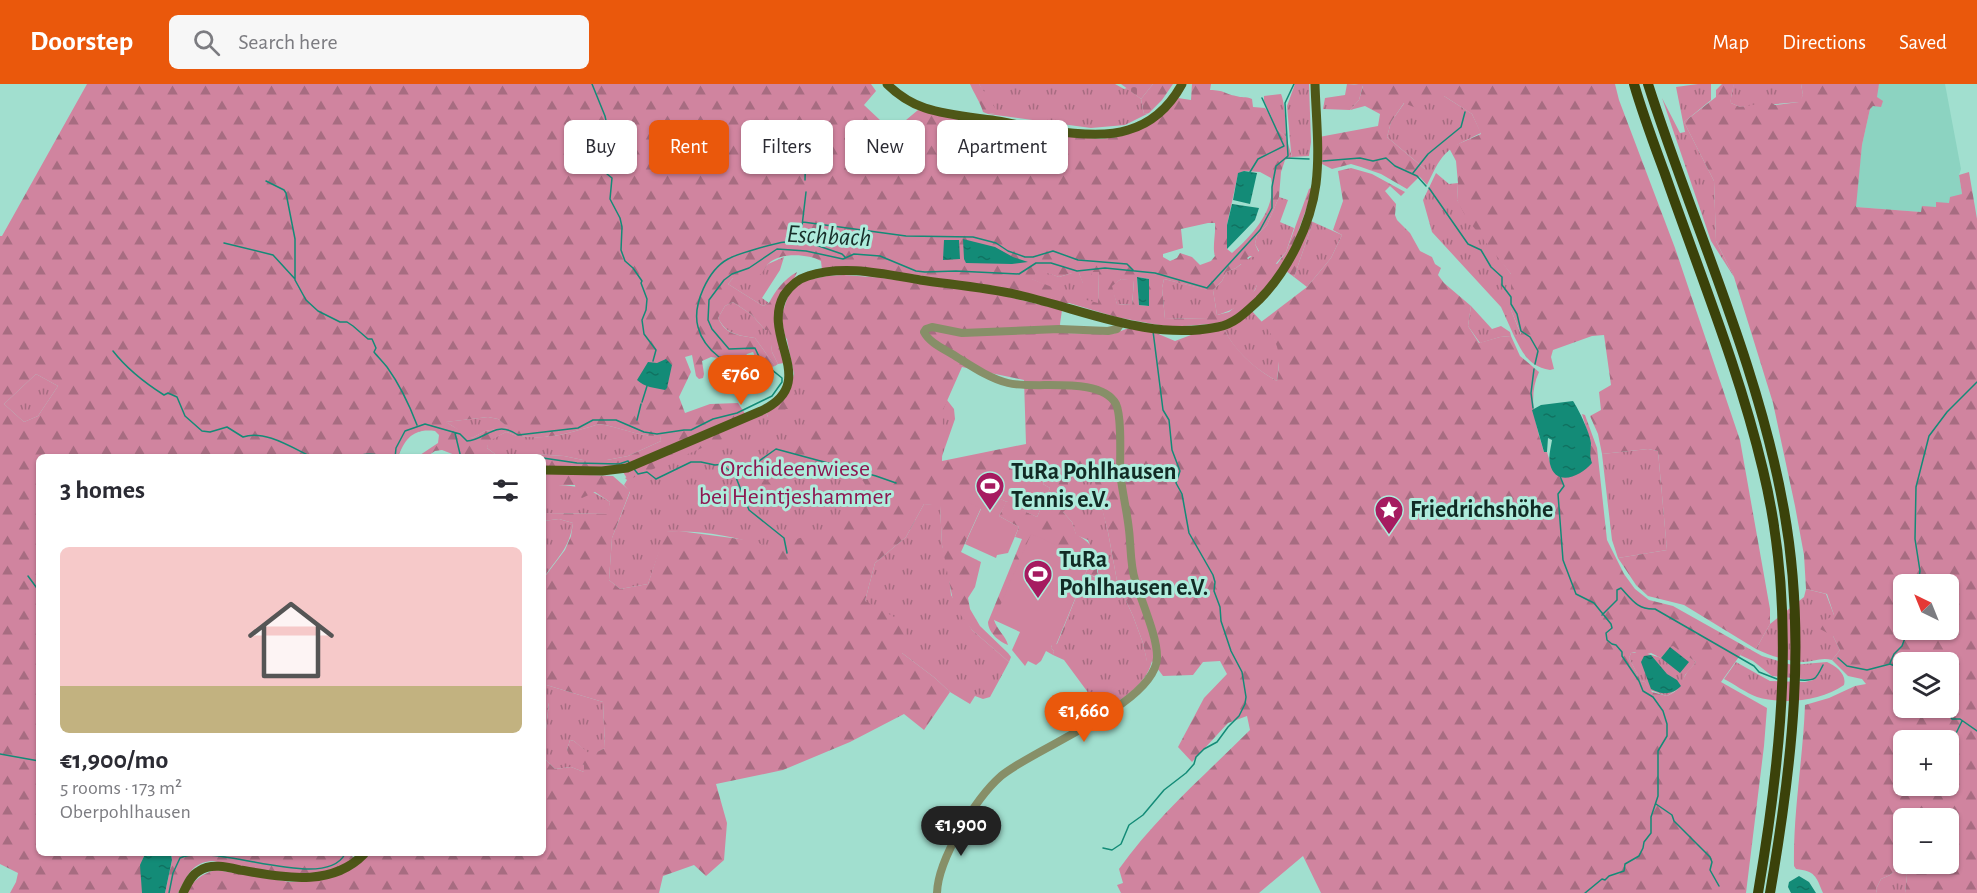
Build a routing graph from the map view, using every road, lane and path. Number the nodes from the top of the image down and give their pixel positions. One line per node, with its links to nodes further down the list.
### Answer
1 (887, 84): 2 (main road)
2 (1182, 84)
3 (1315, 84): 6 (main road)
4 (1634, 84): 11 (highway)
5 (1648, 84): 12 (highway)
6 (1121, 323): 7 (main road); 10 (street)
7 (546, 470)
8 (361, 856): 9 (main road)
9 (183, 893)
10 (937, 893)
11 (1758, 893)
12 (1770, 893)

